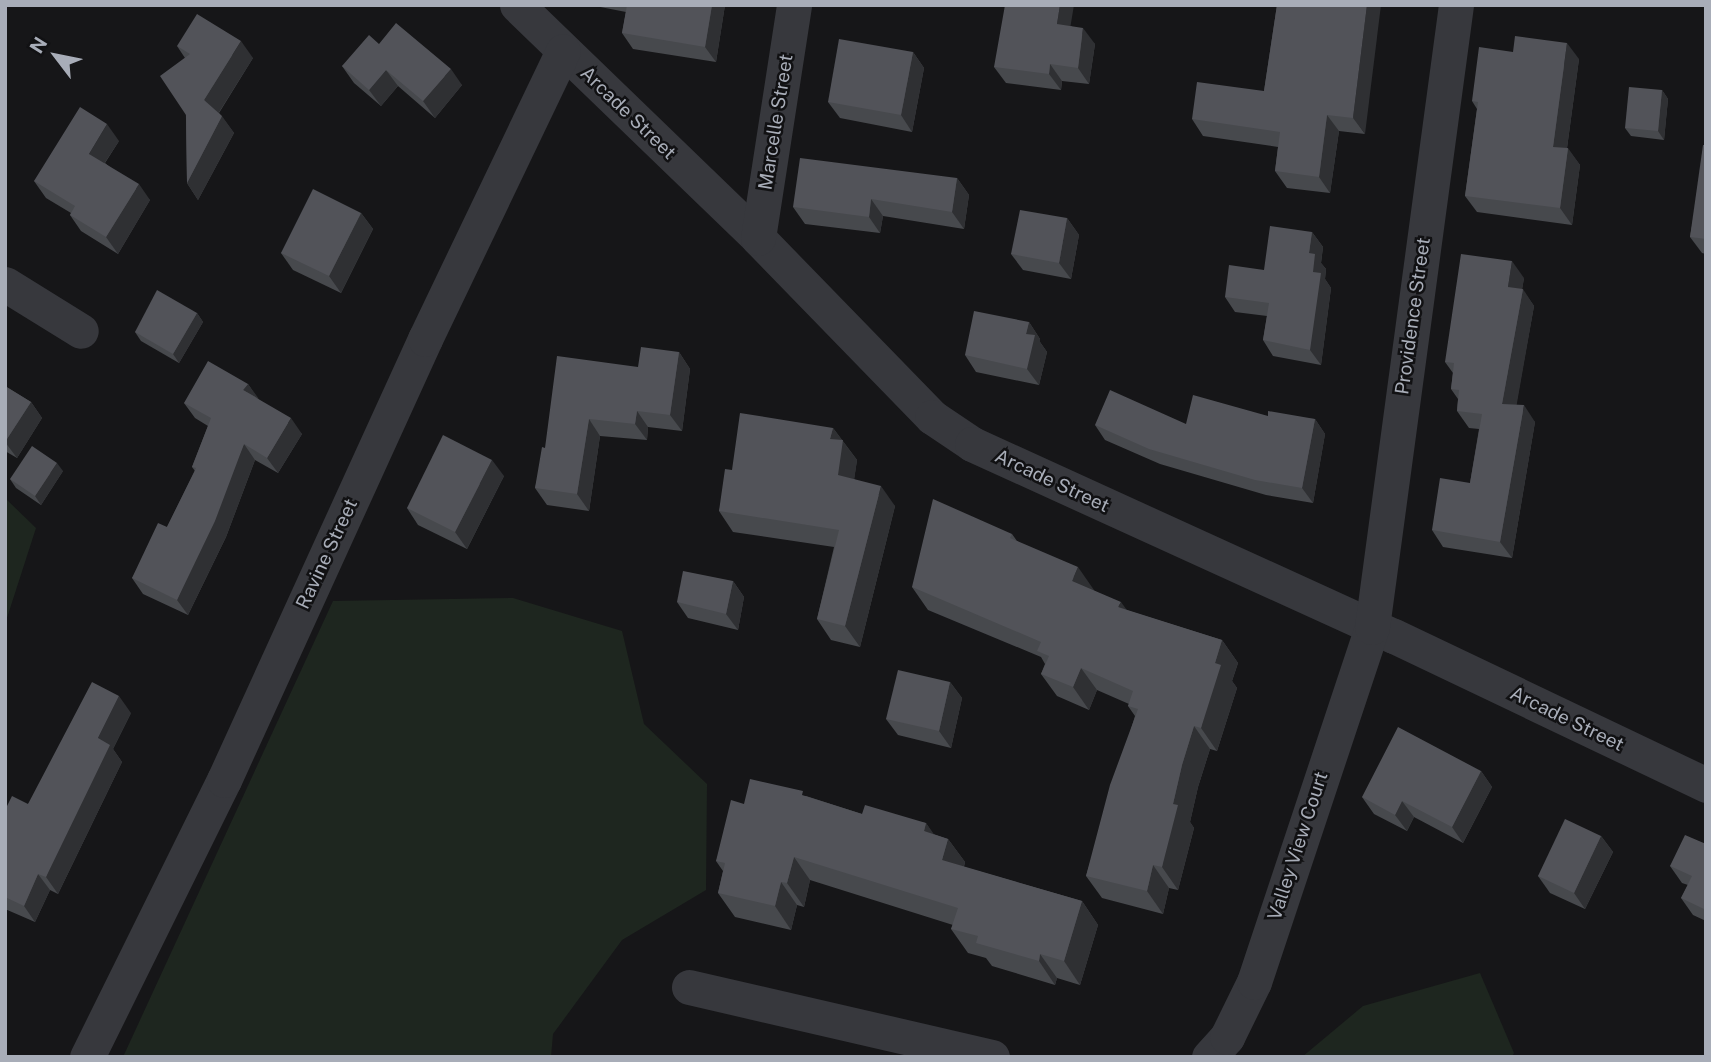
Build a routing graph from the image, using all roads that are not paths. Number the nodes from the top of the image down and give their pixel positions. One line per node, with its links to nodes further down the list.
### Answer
1 (517, 5): 4 (street, Arcade Street)
2 (794, 5): 5 (street, Marcelle Street)
3 (1455, 5): 8 (street, Providence Street)
4 (563, 51): 5 (street, Arcade Street); 11 (street, Ravine Street)
5 (758, 238): 8 (street, Arcade Street)
6 (5, 284): 7 (street)
7 (81, 331)
8 (1372, 626): 9 (street, Arcade Street); 13 (street, Valley View Court)
9 (1706, 785)
10 (689, 987): 12 (street)
11 (88, 1057)
12 (992, 1057)
13 (1209, 1057)

